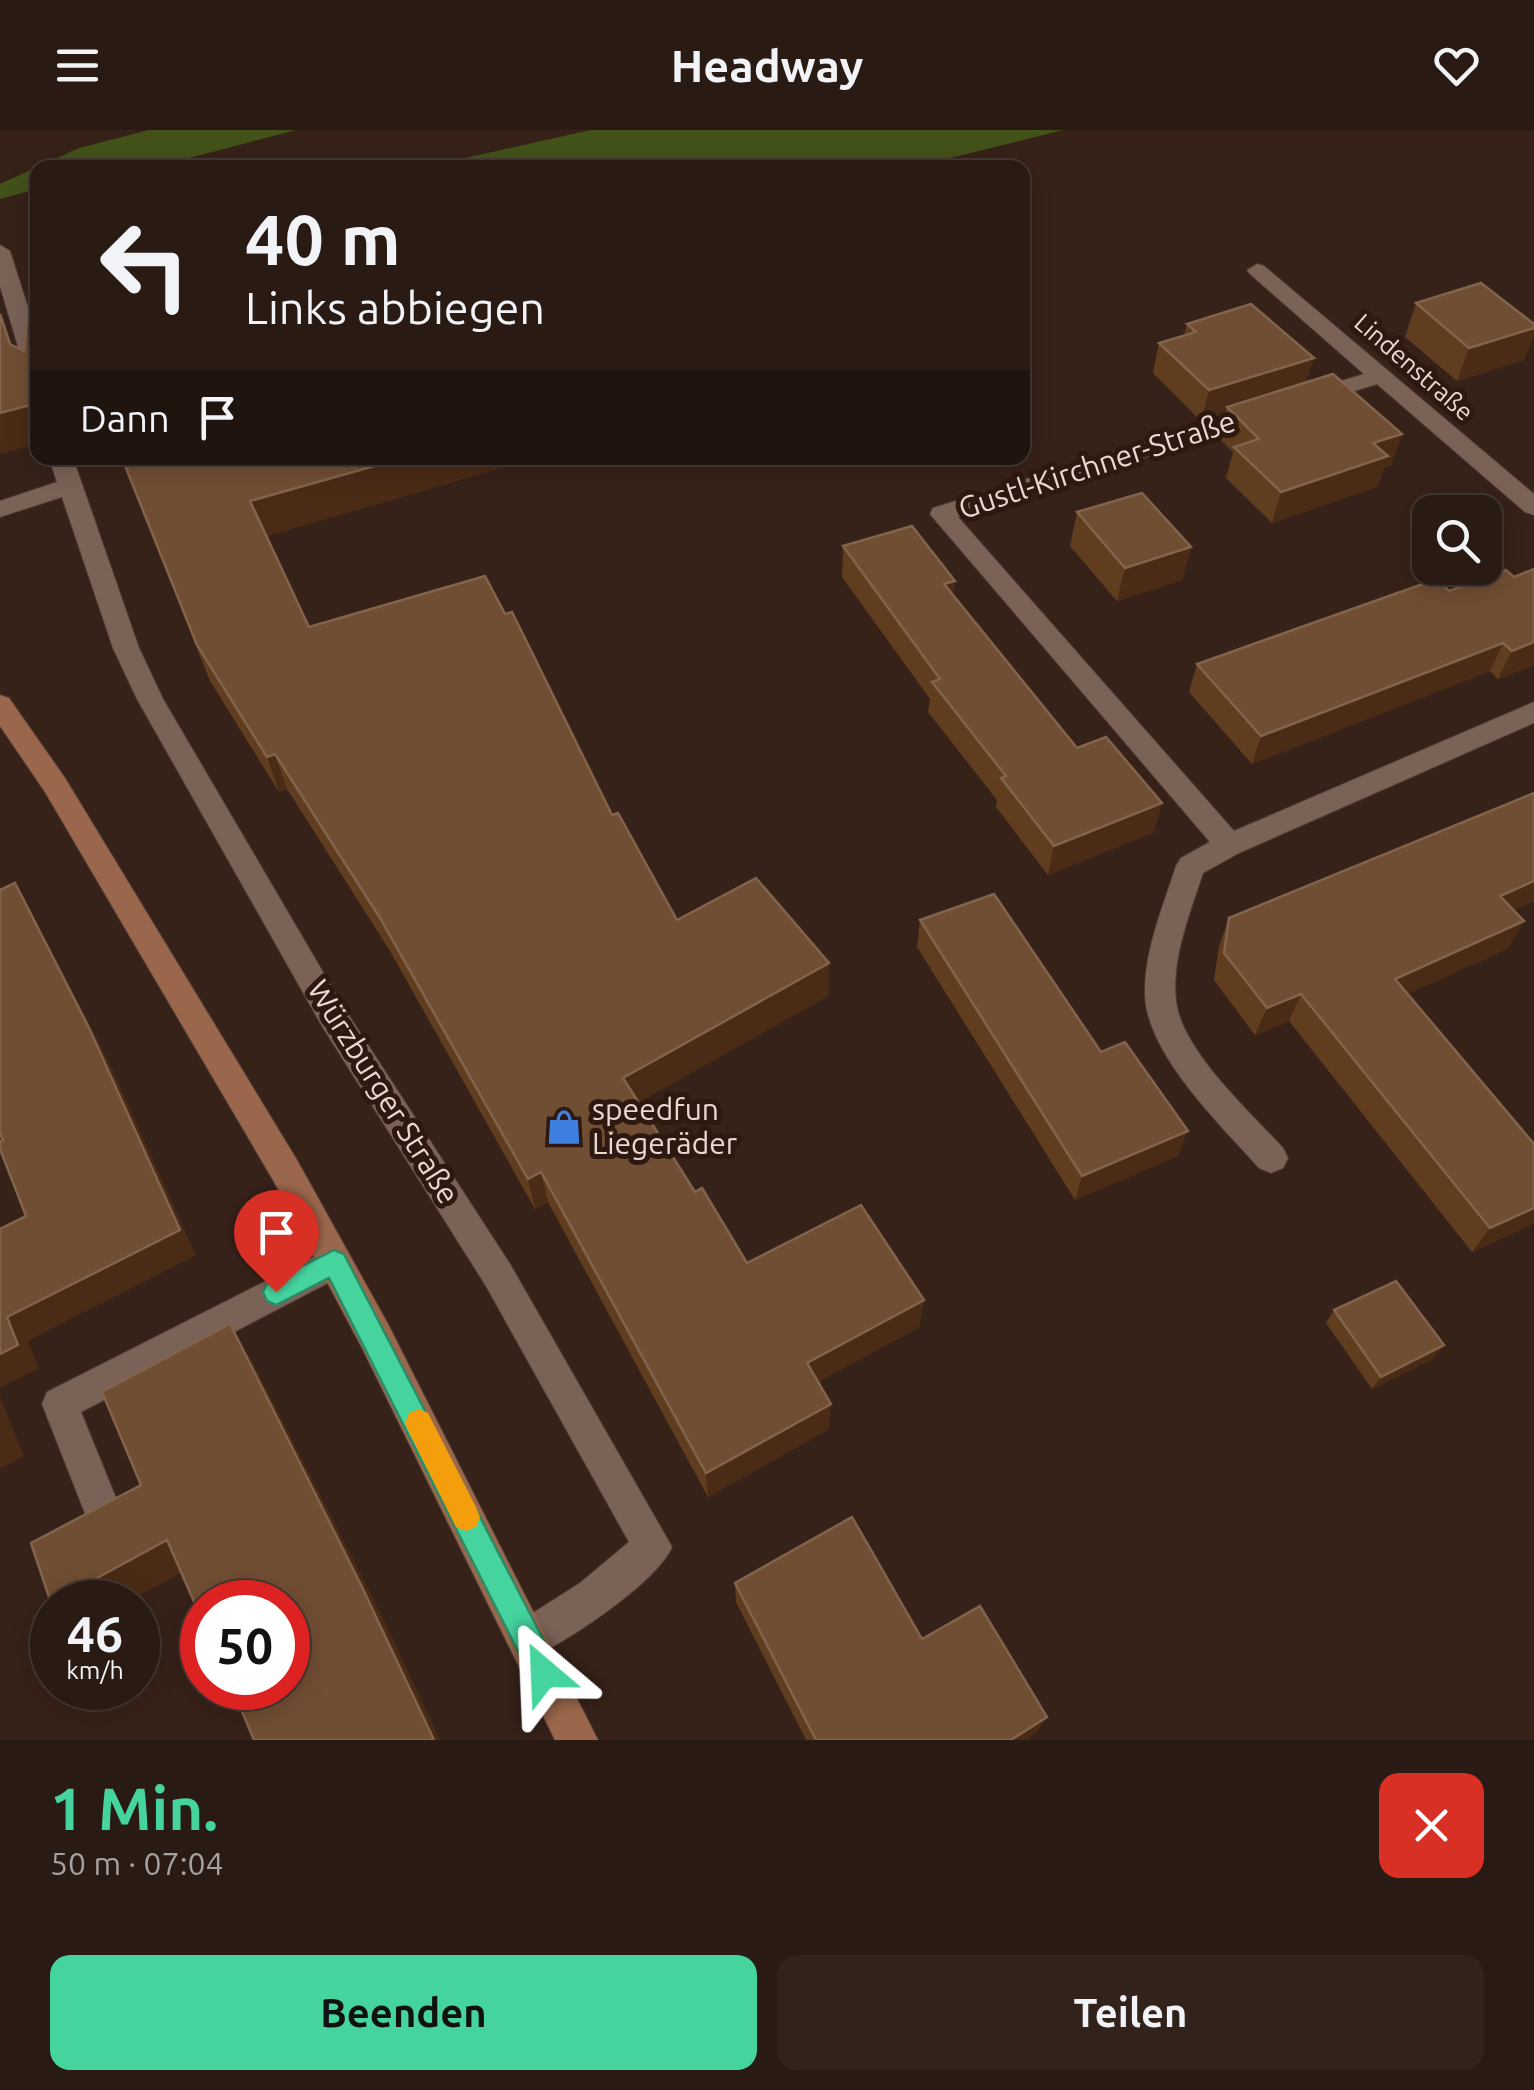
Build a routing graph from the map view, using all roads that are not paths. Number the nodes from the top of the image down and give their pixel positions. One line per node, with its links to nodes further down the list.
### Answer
1 (0, 251): 3 (street)
2 (1256, 270): 4 (street, Lindenstraße)
3 (30, 350)
4 (1383, 375): 6 (street, Lindenstraße); 10 (street, Gustl-Kirchner-Straße)
5 (66, 472): 7 (street); 14 (street, Würzburger Straße)
6 (1534, 508)
7 (0, 509)
8 (0, 705): 12 (main road)
9 (1534, 712): 10 (street)
10 (1228, 845): 11 (street)
11 (1271, 1158)
12 (334, 1262): 13 (street); 14 (main road)
13 (103, 1513)
14 (528, 1639): 15 (main road)
15 (577, 1740)

